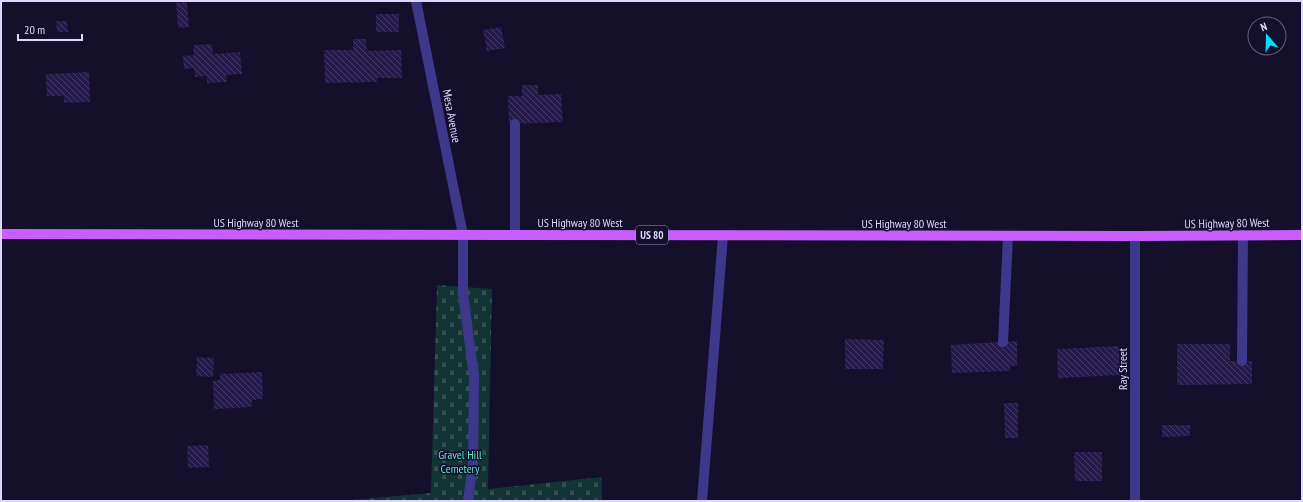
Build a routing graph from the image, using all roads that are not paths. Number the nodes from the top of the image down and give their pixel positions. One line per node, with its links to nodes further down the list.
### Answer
1 (416, 1): 4 (street, Mesa Avenue)
2 (515, 124): 5 (street)
3 (1, 234): 4 (main road, US Highway 80 West / US 80)
4 (463, 235): 5 (main road, US Highway 80 West / US 80); 13 (street, Mesa Avenue)
5 (516, 235): 8 (main road, US Highway 80 West / US 80)
6 (1243, 235): 7 (main road, US Highway 80 West / US 80); 10 (main road, US Highway 80 West / US 80); 12 (street)
7 (1302, 235)
8 (723, 236): 9 (main road, US Highway 80 West / US 80); 14 (street)
9 (1008, 236): 10 (main road, US Highway 80 West / US 80); 11 (street)
10 (1135, 236): 15 (street, Ray Street)
11 (1003, 342)
12 (1242, 361)
13 (468, 501)
14 (702, 501)
15 (1135, 501)

